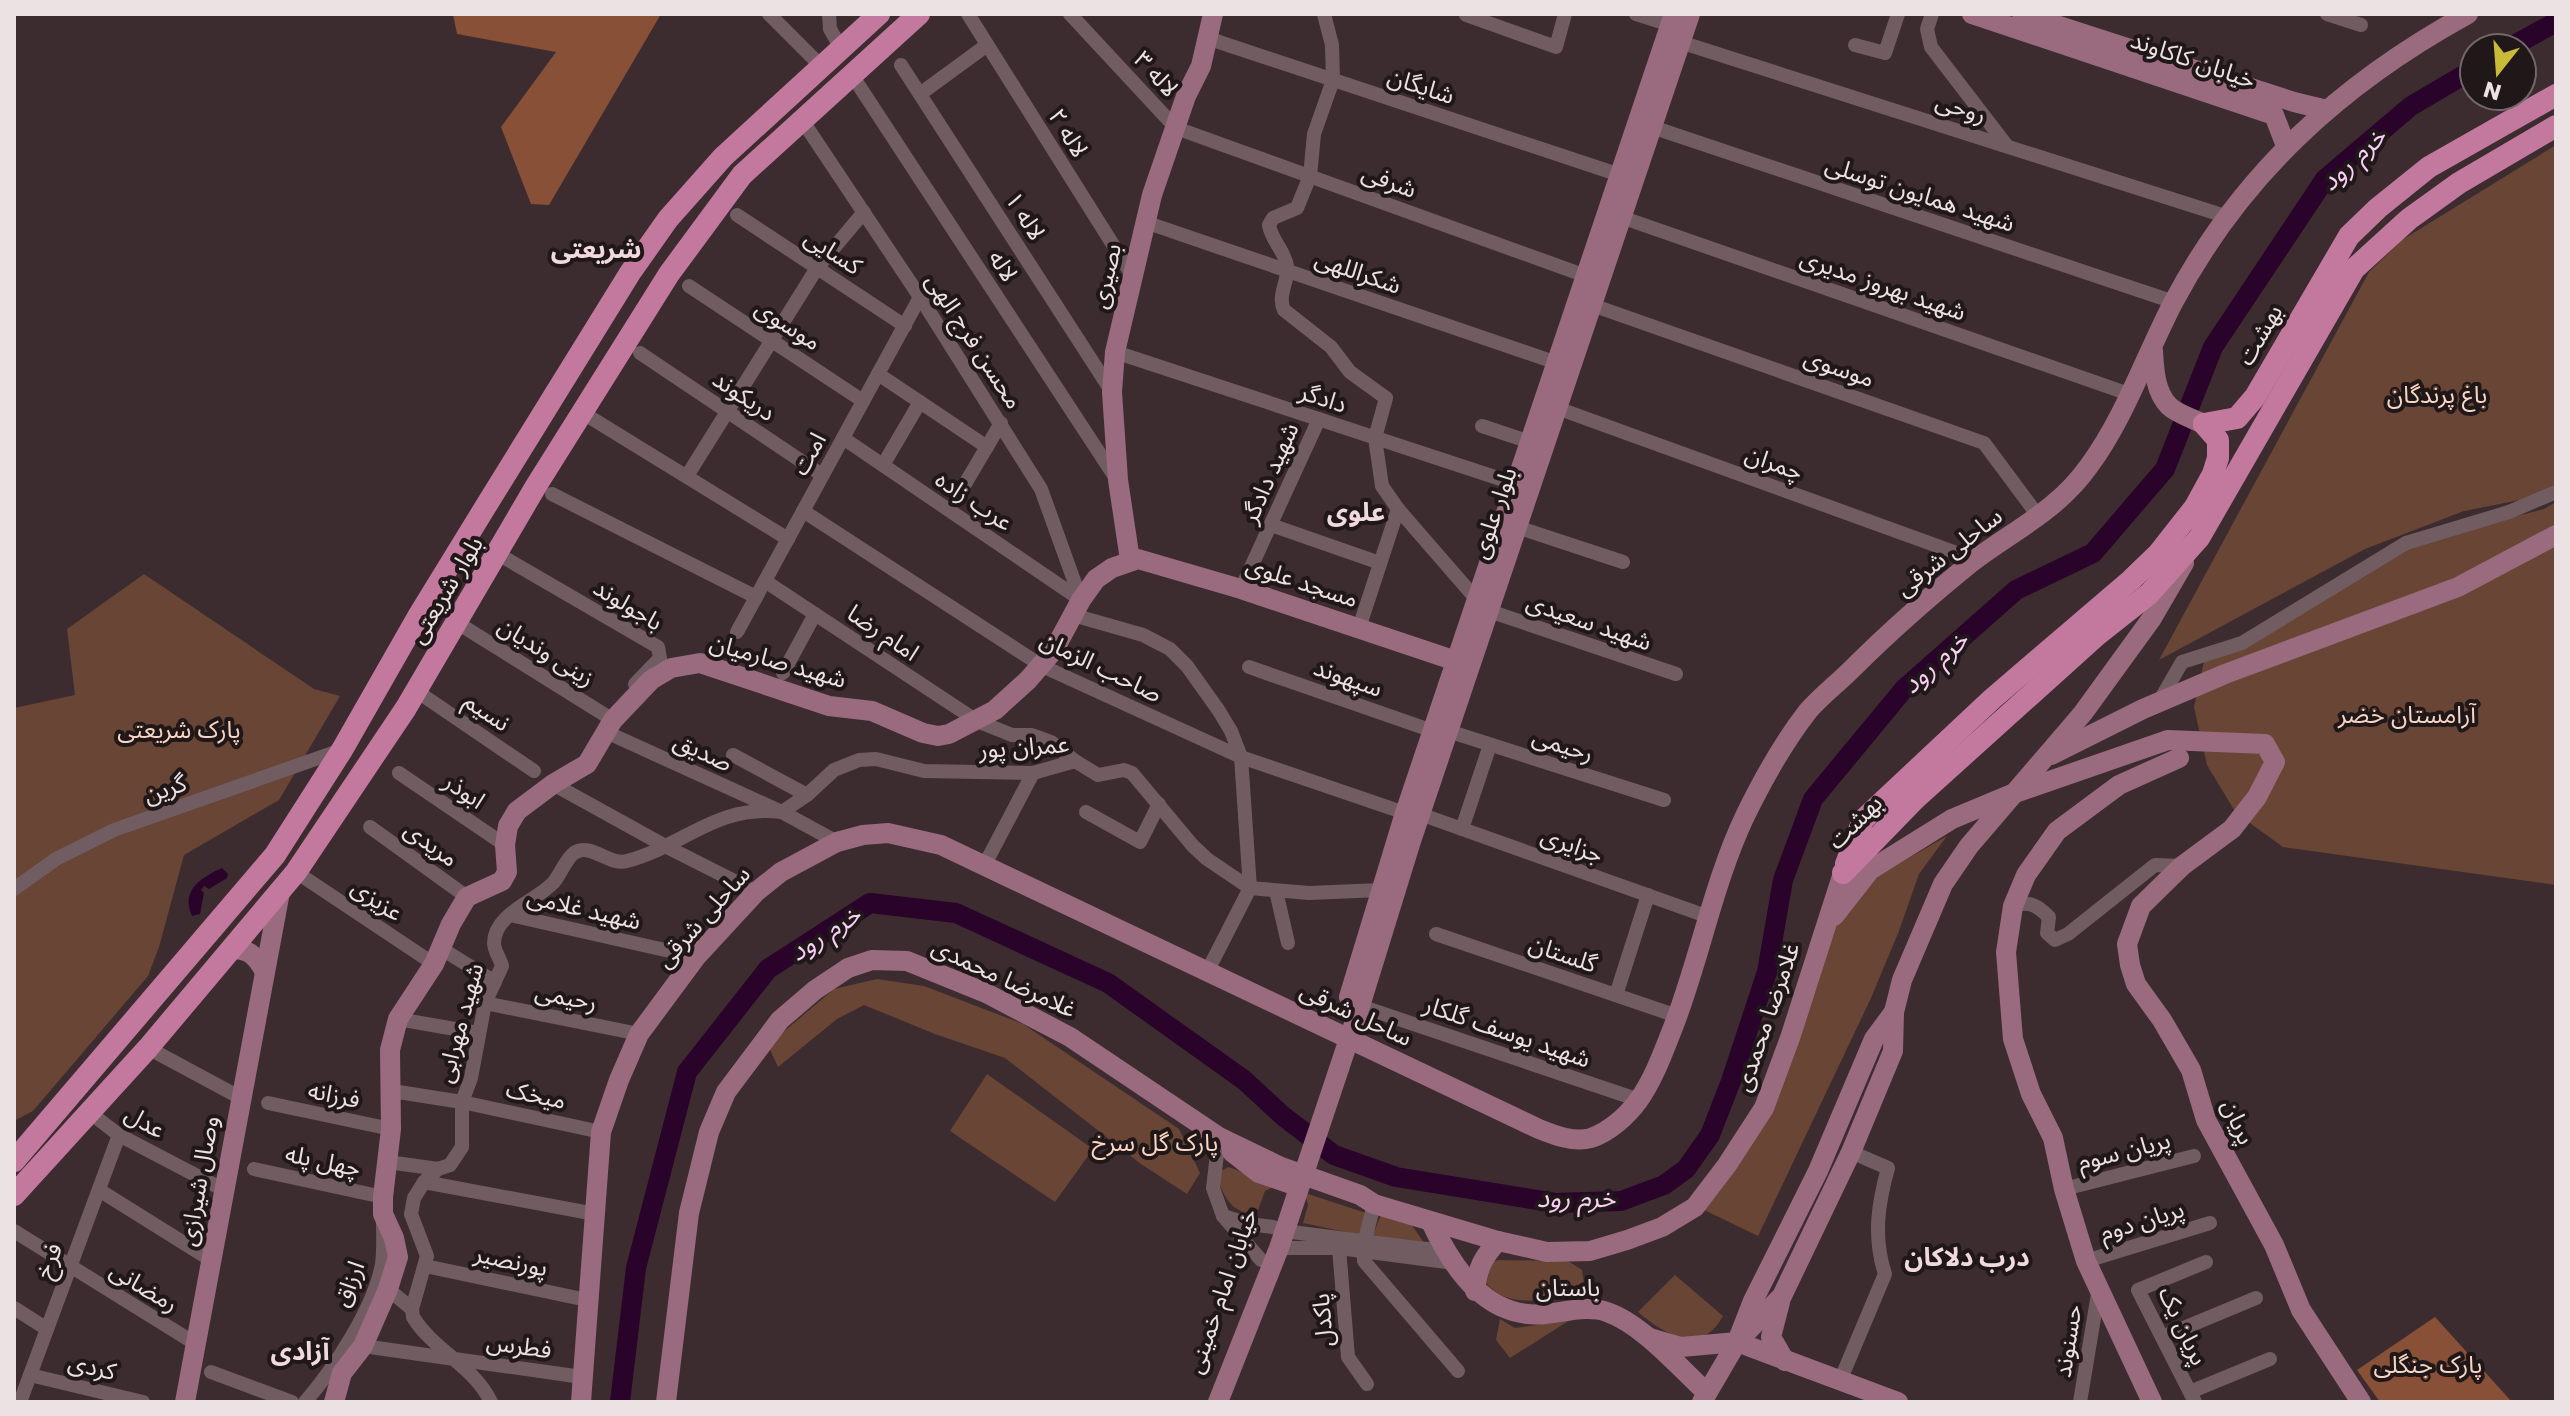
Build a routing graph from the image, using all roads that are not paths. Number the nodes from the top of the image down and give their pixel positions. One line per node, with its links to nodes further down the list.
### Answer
1 (769, 14): 26 (street)
2 (829, 14): 24 (street)
3 (879, 14): 24 (main road, بلوار شریعتی)
4 (919, 14): 27 (main road, بلوار شریعتی)
5 (968, 14): 22 (street, لاله ۲)
6 (1070, 14): 36 (street, لاله ۳)
7 (1324, 14): 28 (street)
8 (1565, 14): 18 (street)
9 (1636, 14): 20 (street, روحی)
10 (1690, 14): 20 (main road, بلوار علوی)
11 (1898, 14): 23 (street)
12 (1932, 14): 37 (street)
13 (1972, 14): 31 (main road, خیابان کاکاوند)
14 (2022, 14): 31 (main road, خیابان کاکاوند)
15 (2327, 14): 19 (street)
16 (2468, 14): 32 (main road, ساحلی شرقی)
17 (1211, 15): 21 (main road, بصیری)
18 (1466, 15)
19 (2361, 25)
20 (1675, 27): 35 (main road, بلوار علوی); 37 (street, روحی); 39 (main road, بلوار علوی)
21 (1207, 38): 28 (street, شایگان); 36 (main road, بصیری)
22 (987, 45): 29 (street); 49 (street, لاله ۲)
23 (1855, 45)
24 (841, 48): 26 (main road, بلوار شریعتی)
25 (901, 65): 29 (street, لاله ۱)
26 (821, 66): 108 (main road, بلوار شریعتی)
27 (852, 75): 33 (main road, بلوار شریعتی); 81 (street, لاله)
28 (1333, 80): 39 (street, شایگان); 40 (street)
29 (920, 94): 63 (street, لاله ۱)
30 (2556, 95): 51 (main road, بهشت)
31 (2278, 107): 32 (main road, خیابان کاکاوند); 38 (main road, خیابان کاکاوند)
32 (2327, 110): 38 (main road, ساحلی شرقی)
33 (802, 120): 41 (street, محسن فرج الهی); 69 (main road, بلوار شریعتی)
34 (2556, 126): 47 (main road, بهشت)
35 (1652, 127): 43 (main road, بلوار علوی); 54 (street, شهید همایون توسلی)
36 (1176, 128): 40 (street, شرفی); 45 (main road, بصیری)
37 (2007, 146): 44 (street, روحی)
38 (2286, 146): 44 (main road, ساحلی شرقی)
39 (1620, 175): 50 (main road, بلوار علوی)
40 (1310, 176): 48 (street); 50 (street, شرفی)
41 (864, 212): 46 (street); 53 (street, محسن فرج الهی)
42 (737, 215): 46 (street, کسایی)
43 (1621, 217): 55 (main road, بلوار علوی); 64 (street, شهید بهروز مدیری)
44 (2228, 217): 54 (main road, ساحلی شرقی)
45 (1145, 222): 48 (street, شکراللهی); 49 (main road, بصیری)
46 (817, 268): 56 (street, کسایی); 57 (street)
47 (2354, 269): 51 (main road); 92 (main road, بهشت)
48 (1287, 271): 61 (street, شکراللهی); 75 (street)
49 (1132, 275): 59 (main road, بصیری)
50 (1586, 276): 61 (main road, بلوار علوی)
51 (2321, 280): 71 (main road, بهشت)
52 (689, 286): 57 (street, موسوی)
53 (920, 297): 56 (street, امت); 72 (street, محسن فرج الهی)
54 (2174, 302): 58 (main road, ساحلی شرقی)
55 (1592, 305): 67 (main road, بلوار علوی); 88 (street, موسوی)
56 (905, 326): 62 (street, امت)
57 (771, 340): 65 (street, موسوی); 68 (street)
58 (2153, 347): 64 (main road, ساحلی شرقی); 71 (main road)
59 (1115, 352): 63 (main road, بصیری); 70 (street, دادگر)
60 (640, 353): 68 (street, دریکوند)
61 (1557, 363): 76 (main road, بلوار علوی)
62 (878, 374): 65 (street, امت); 66 (street)
63 (1112, 392): 81 (main road, بصیری)
64 (2129, 394): 88 (main road, ساحلی شرقی)
65 (863, 401): 74 (street, امت)
66 (920, 402): 77 (street); 78 (street)
67 (1557, 408): 90 (main road, بلوار علوی); 96 (street, چمران)
68 (728, 411): 79 (street, دریکوند); 80 (street)
69 (583, 413): 80 (street); 94 (main road, بلوار شریعتی)
70 (1319, 419): 75 (street, دادگر); 89 (street, شهید دادگر)
71 (2198, 421): 149 (main road, بهشت)
72 (1001, 423): 77 (street); 103 (street, محسن فرج الهی)
73 (1482, 426): 76 (street)
74 (843, 438): 78 (street, عرب زاده); 79 (street, امت)
75 (1375, 438): 82 (street, دادگر); 86 (street)
76 (1530, 442): 82 (main road, بلوار علوی)
77 (987, 447): 83 (street)
78 (883, 465): 103 (street, عرب زاده)
79 (822, 475): 87 (street, امت)
80 (687, 476): 93 (street)
81 (1118, 480): 95 (main road, بصیری)
82 (1516, 484): 102 (main road, بلوار علوی)
83 (962, 489)
84 (2556, 492): 117 (street)
85 (552, 494): 101 (street)
86 (1398, 509): 98 (street); 102 (street)
87 (803, 511): 93 (street, امت); 111 (street, صاحب الزمان)
88 (2039, 517): 96 (main road, ساحلی شرقی)
89 (1271, 525): 98 (street); 100 (street, شهید دادگر)
90 (1517, 527): 97 (street); 102 (main road, بلوار علوی)
91 (2556, 535): 117 (main road)
92 (2199, 538): 126 (main road); 149 (main road, بهشت)
93 (788, 539): 99 (street, امت)
94 (498, 554): 105 (main road, بلوار شریعتی); 119 (street, باجولوند)
95 (1130, 560): 100 (main road, مسجد علوی); 103 (main road, شهید صارمیان)
96 (1976, 560): 160 (main road, ساحلی شرقی)
97 (1623, 562)
98 (1380, 563): 106 (street)
99 (765, 581): 101 (street, امت); 104 (street, امام رضا)
100 (1241, 589): 106 (main road, مسجد علوی)
101 (756, 597): 107 (street, امت)
102 (1483, 605): 110 (main road, بلوار علوی); 114 (street, شهید سعیدی); 120 (main road, بلوار علوی)
103 (1077, 608): 111 (main road, شهید صارمیان); 124 (street, عرب زاده)
104 (815, 614): 113 (street); 118 (street, امام رضا)
105 (456, 622): 109 (main road, بلوار شریعتی); 119 (street, زینی وندیان)
106 (1359, 628): 110 (main road, مسجد علوی)
107 (737, 632)
108 (405, 641): 109 (main road); 115 (main road, بلوار شریعتی)
109 (435, 660): 116 (main road, بلوار شریعتی)
110 (1456, 661): 120 (main road, بلوار علوی)
111 (1042, 666): 118 (main road, شهید صارمیان); 124 (street, صاحب الزمان)
112 (1249, 667): 120 (street, سپهوند)
113 (783, 673)
114 (1676, 674)
115 (379, 686): 116 (main road); 122 (main road, بلوار شریعتی)
116 (411, 699): 128 (street, نسیم); 148 (main road, بلوار شریعتی)
117 (2158, 702): 126 (main road)
118 (977, 721): 119 (main road, شهید صارمیان); 127 (street, امام رضا)
119 (610, 726): 131 (main road, شهید صارمیان); 136 (street, صدیق)
120 (1441, 731): 121 (street, رحیمی); 138 (main road, بلوار علوی)
121 (1490, 745): 134 (street, رحیمی); 141 (street)
122 (342, 750): 151 (street, گرین); 191 (main road, بلوار شریعتی)
123 (733, 755): 133 (street)
124 (1241, 757): 138 (street, صاحب الزمان); 150 (street, عرب زاده)
125 (2179, 758): 158 (main road)
126 (2043, 759): 132 (main road)
127 (1075, 761): 130 (street, عمران پور); 135 (street, عمران پور)
128 (534, 771)
129 (399, 773): 143 (street, ابوذر)
130 (1033, 773): 133 (street, عمران پور); 146 (street)
131 (553, 784): 143 (main road, شهید صارمیان); 145 (street)
132 (2012, 794): 139 (main road); 144 (main road); 147 (main road, پریان)
133 (807, 795): 136 (street, عمران پور)
134 (1664, 800)
135 (1159, 804): 137 (street); 150 (street, عمران پور)
136 (782, 812): 142 (street, صدیق); 145 (street)
137 (1086, 812)
138 (1413, 814): 141 (street, جزایری); 152 (main road, بلوار علوی); 173 (main road, بلوار علوی)
139 (1952, 819): 144 (main road); 161 (main road)
140 (370, 827): 157 (street, مریدی)
141 (1462, 829): 156 (street, جزایری)
142 (837, 842): 146 (main road, ساحلی شرقی); 155 (main road, ساحلی شرقی)
143 (505, 845): 157 (main road, شهید صارمیان)
144 (1969, 846): 174 (main road)
145 (667, 847): 155 (street); 159 (street)
146 (984, 866): 165 (main road, ساحلی شرقی)
147 (2182, 866): 158 (street, پریان); 262 (main road, پریان)
148 (296, 872): 154 (main road, بلوار شریعتی); 166 (street, عزیزی)
149 (1843, 873): 161 (main road, غلامرضا محمدی)
150 (1250, 888): 153 (street, عمران پور); 168 (street)
151 (14, 889)
152 (1381, 890): 153 (street, عمران پور); 177 (main road, بلوار علوی)
153 (1276, 891): 163 (street)
154 (280, 892): 164 (main road, بلوار شریعتی); 169 (main road, وصال شیرازی)
155 (756, 892): 167 (main road, ساحلی شرقی)
156 (1648, 895): 160 (street, جزایری); 171 (street)
157 (467, 897): 166 (main road)
158 (2013, 906): 203 (main road)
159 (510, 915): 167 (street, شهید غلامی); 170 (street, شهید مهرابی)
160 (1709, 917): 175 (main road, ساحلی شرقی)
161 (1824, 929): 214 (main road, غلامرضا محمدی)
162 (1436, 934): 171 (street, گلستان)
163 (1288, 943)
164 (231, 949): 169 (main road); 180 (main road, بلوار شریعتی)
165 (1167, 954): 168 (main road, ساحل شرقی)
166 (438, 957): 170 (street, عزیزی); 176 (main road)
167 (696, 957): 179 (main road, ساحلی شرقی)
168 (1209, 967): 177 (main road); 187 (main road, ساحل شرقی)
169 (264, 970): 182 (main road, وصال شیرازی)
170 (495, 982): 172 (street, شهید مهرابی)
171 (1616, 995): 175 (street, گلستان)
172 (485, 1003): 178 (street, شهید مهرابی); 179 (street, رحیمی)
173 (1360, 1006): 177 (main road, بلوار علوی); 183 (street, شهید یوسف گلکار)
174 (1894, 1012): 194 (main road); 200 (main road)
175 (1677, 1016): 183 (main road, ساحلی شرقی)
176 (398, 1019): 178 (street); 181 (main road)
177 (1347, 1026): 187 (main road); 215 (main road, خیابان امام خمینی)
178 (478, 1033): 184 (street, شهید مهرابی)
179 (639, 1034): 189 (main road, ساحلی شرقی)
180 (148, 1048): 182 (street); 186 (main road, بلوار شریعتی)
181 (392, 1091): 184 (street, میخک); 188 (main road)
182 (241, 1098): 205 (main road, وصال شیرازی)
183 (1639, 1100): 187 (main road, ساحلی شرقی)
184 (462, 1102): 189 (street, میخک); 199 (street, شهید مهرابی)
185 (268, 1103): 188 (street, فرزانه)
186 (89, 1112): 190 (street, عدل); 206 (main road, بلوار شریعتی)
187 (1523, 1122)
188 (391, 1129): 197 (main road)
189 (601, 1132): 209 (main road, ساحلی شرقی)
190 (119, 1135): 204 (street, فرخ); 205 (street, عدل)
191 (37, 1136): 193 (main road); 196 (main road, بلوار شریعتی)
192 (1219, 1137): 207 (main road, غلامرضا محمدی); 210 (street); 258 (main road, غلامرضا محمدی)
193 (14, 1147)
194 (1851, 1152): 201 (main road); 245 (street)
195 (2194, 1156): 203 (street, پریان سوم)
196 (14, 1161)
197 (388, 1162): 199 (street); 208 (main road)
198 (254, 1169): 208 (street, چهل پله)
199 (438, 1169): 202 (street, شهید مهرابی)
200 (1818, 1171): 201 (main road); 235 (main road)
201 (1838, 1180): 227 (main road)
202 (424, 1182): 209 (street); 222 (street, شهید مهرابی)
203 (2064, 1189): 220 (main road)
204 (99, 1190): 219 (street); 223 (street, فرخ)
205 (224, 1190): 219 (main road, وصال شیرازی)
206 (14, 1195)
207 (1374, 1204): 211 (main road, غلامرضا محمدی); 216 (street)
208 (383, 1205): 225 (main road); 254 (street, ارزاق)
209 (595, 1214): 229 (main road, ساحلی شرقی)
210 (1223, 1216): 215 (street); 215 (street)
211 (1431, 1222): 214 (main road, غلامرضا محمدی); 218 (main road, باستان)
212 (2210, 1223): 220 (street, پریان دوم)
213 (14, 1231): 223 (street, رمضانی)
214 (1498, 1241): 226 (main road)
215 (1274, 1242): 216 (street); 217 (street); 250 (main road, خیابان امام خمینی)
216 (1364, 1245): 217 (street); 218 (street); 241 (street)
217 (1339, 1248): 246 (street, پاکدل)
218 (1449, 1256): 226 (main road, باستان)
219 (211, 1260): 236 (main road, وصال شیرازی)
220 (2086, 1261): 224 (main road)
221 (2206, 1262): 234 (street, پریان یک)
222 (425, 1266): 229 (street, پورنصیر); 231 (street, شهید مهرابی)
223 (70, 1268): 232 (street, فرخ); 236 (street, رمضانی)
224 (2099, 1287): 260 (street, حسنوند); 261 (main road)
225 (388, 1289): 231 (street); 237 (main road)
226 (1475, 1291): 233 (main road, باستان)
227 (1782, 1296): 235 (main road); 240 (main road)
228 (2256, 1298): 234 (street)
229 (587, 1300): 244 (main road, ساحلی شرقی)
230 (14, 1308): 232 (street)
231 (412, 1309): 238 (street)
232 (47, 1329): 243 (street, فرخ)
233 (1645, 1337): 235 (main road, باستان); 247 (main road, باستان)
234 (2162, 1337): 248 (street, پریان یک)
235 (1737, 1342): 240 (main road); 247 (main road)
236 (196, 1344): 249 (main road, وصال شیرازی)
237 (363, 1346): 238 (street, فطرس); 255 (main road)
238 (450, 1358): 244 (street, فطرس); 256 (street)
239 (2270, 1359): 248 (street)
240 (1785, 1361): 245 (main road)
241 (1458, 1371)
242 (211, 1372): 253 (street)
243 (30, 1375): 251 (street, فرخ); 252 (street, کردی)
244 (582, 1377): 257 (main road, ساحلی شرقی)
245 (1840, 1381): 259 (main road)
246 (1367, 1384)
247 (1705, 1397)
248 (2192, 1397)
249 (190, 1401)
250 (1217, 1401)
251 (20, 1402)
252 (143, 1402)
253 (292, 1402)
254 (305, 1402)
255 (334, 1402)
256 (491, 1402)
257 (581, 1402)
258 (666, 1402)
259 (1898, 1402)
260 (2080, 1402)
261 (2152, 1402)
262 (2361, 1402)

